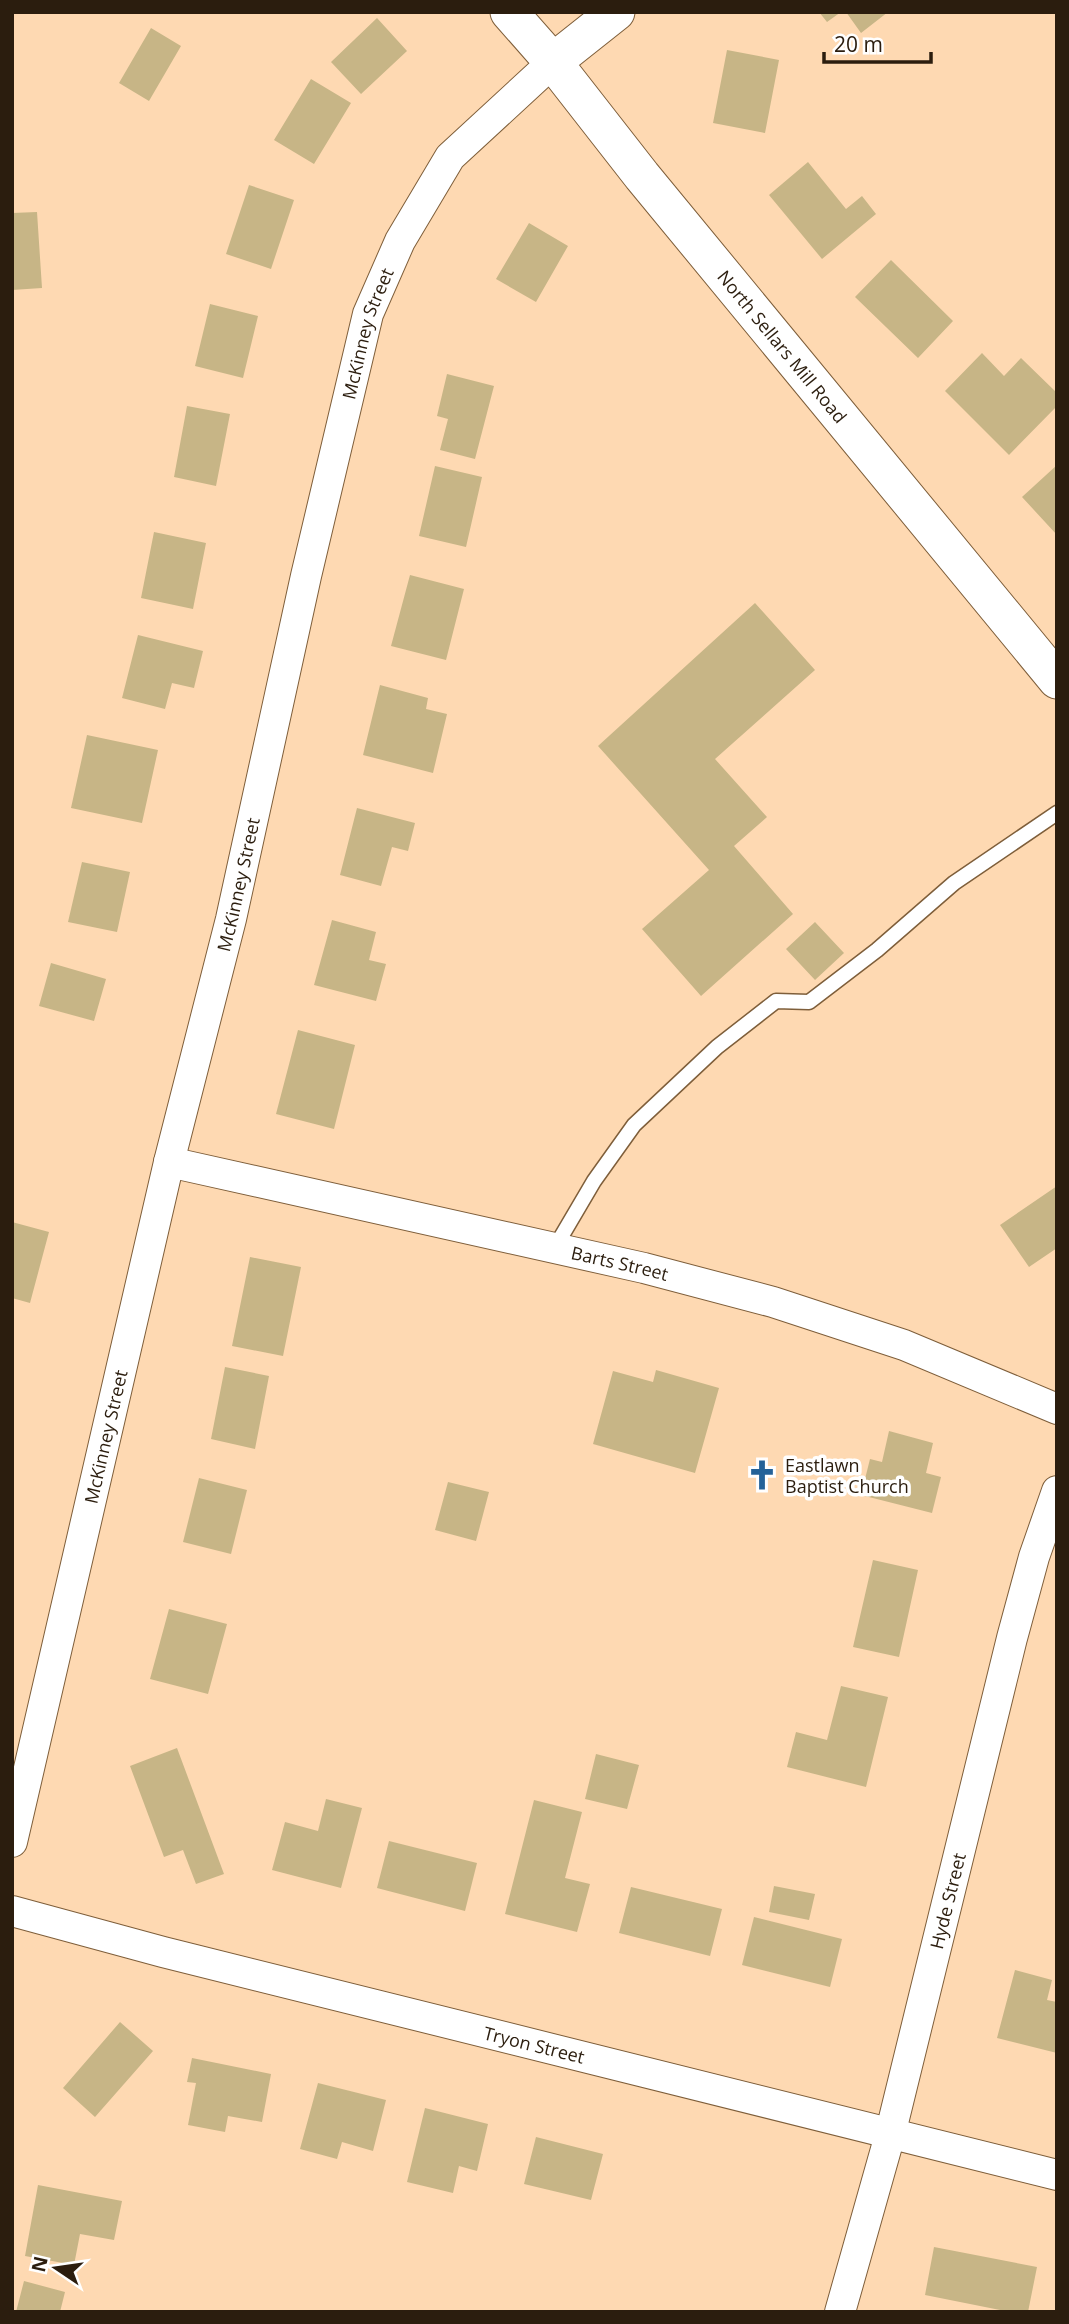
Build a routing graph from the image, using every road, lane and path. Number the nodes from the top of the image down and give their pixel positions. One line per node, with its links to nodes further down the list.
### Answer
1 (509, 12): 3 (street, North Sellars Mill Road)
2 (616, 12): 3 (street, McKinney Street)
3 (553, 62): 4 (street, North Sellars Mill Road); 6 (street, McKinney Street)
4 (1057, 680)
5 (1057, 813): 7 (lane)
6 (169, 1162): 7 (street, Barts Street); 10 (street, McKinney Street)
7 (554, 1249): 8 (street, Barts Street)
8 (1057, 1409)
9 (1057, 1491): 12 (street, Hyde Street)
10 (12, 1842)
11 (12, 1911): 12 (street, Tryon Street)
12 (890, 2135): 13 (street, Tryon Street); 14 (street, Hyde Street)
13 (1057, 2175)
14 (840, 2312)

